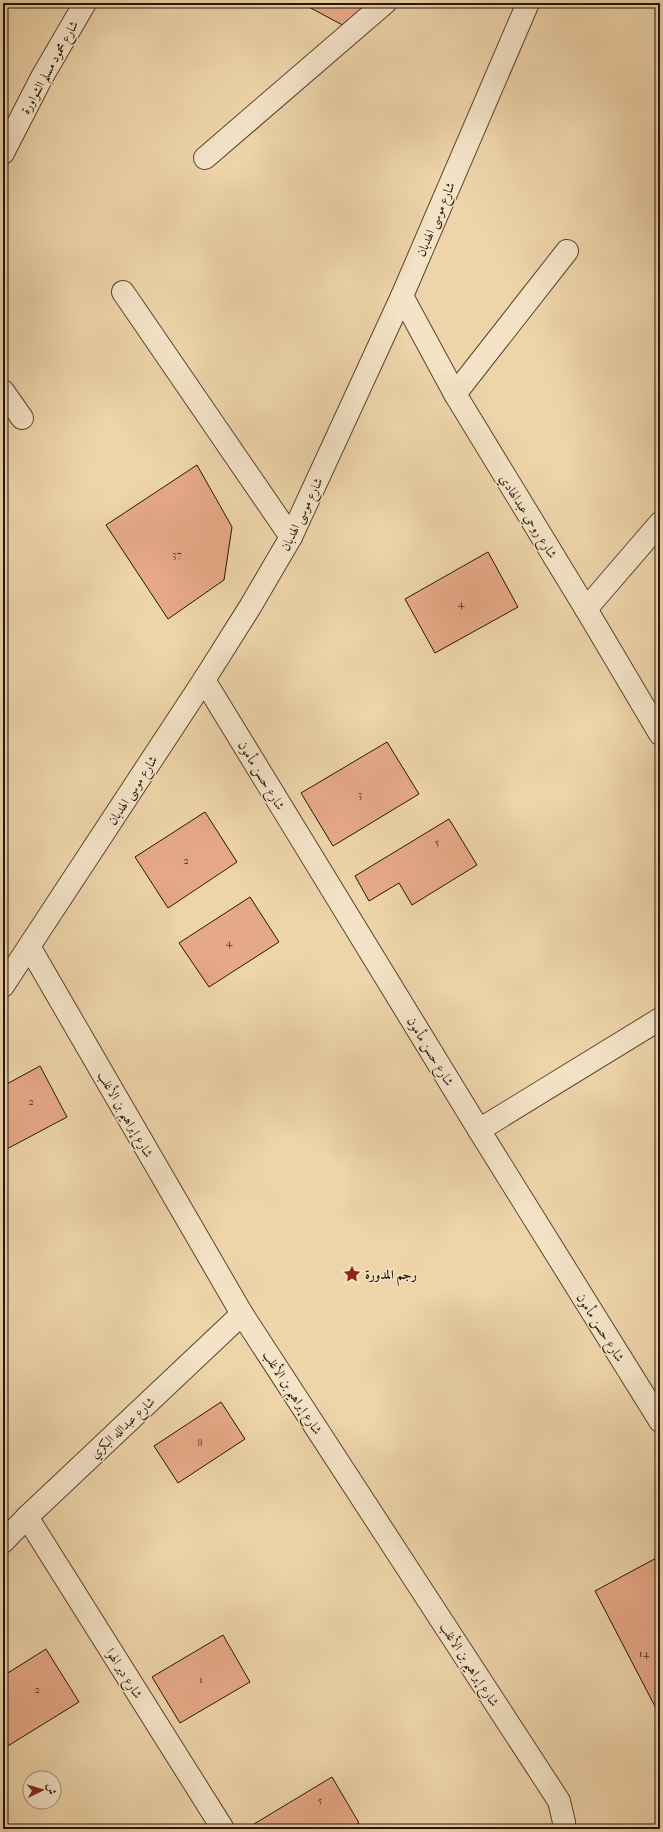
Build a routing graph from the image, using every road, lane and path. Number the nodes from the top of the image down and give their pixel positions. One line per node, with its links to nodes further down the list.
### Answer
1 (85, 3): 4 (street, شارع محمود مسلم الشواورة)
2 (386, 3): 5 (street)
3 (527, 3): 8 (street, شارع موسى الهدبان)
4 (3, 152)
5 (205, 158)
6 (567, 251): 10 (street)
7 (123, 292): 13 (street)
8 (402, 296): 10 (street, شارع روحي عبدالهادي); 13 (street, شارع موسى الهدبان)
9 (3, 391): 11 (street)
10 (455, 394): 14 (street, شارع روحي عبدالهادي)
11 (22, 418)
12 (660, 523): 14 (street)
13 (291, 537): 15 (street, شارع موسى الهدبان)
14 (586, 609): 16 (street, شارع روحي عبدالهادي)
15 (204, 680): 17 (street, شارع موسى الهدبان); 20 (street, شارع حسن مأمون)
16 (660, 734)
17 (30, 948): 18 (street, شارع موسى الهدبان); 21 (street, شارع إبراهيم بن الأغلب)
18 (3, 986)
19 (660, 1019): 20 (street)
20 (479, 1130): 22 (street, شارع حسن مأمون)
21 (242, 1314): 23 (street, شارع عبدالله البكري); 26 (street, شارع إبراهيم بن الأغلب)
22 (660, 1421)
23 (27, 1517): 24 (street, شارع عبدالله البكري); 25 (street, شارع دير الهوا)
24 (3, 1542)
25 (223, 1829)
26 (563, 1829)

